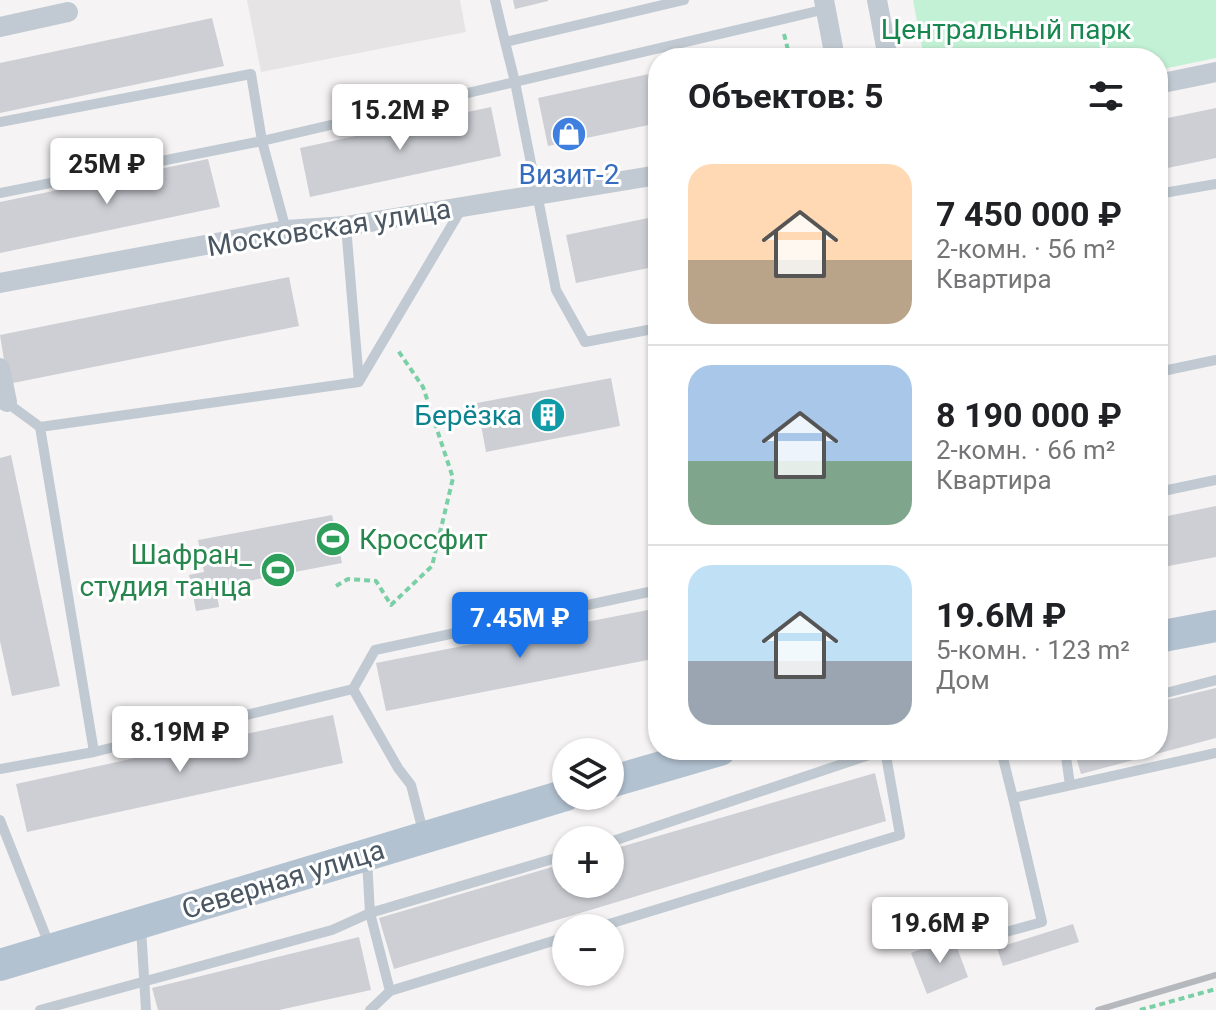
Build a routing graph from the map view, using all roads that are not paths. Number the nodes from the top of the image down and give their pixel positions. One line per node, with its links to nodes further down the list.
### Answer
1 (495, 0): 7 (lane)
2 (684, 0): 7 (lane)
3 (877, 0): 10 (street)
4 (825, 4): 8 (lane); 9 (street)
5 (68, 12): 6 (street)
6 (0, 27)
7 (505, 42): 13 (lane)
8 (650, 48)
9 (833, 48)
10 (886, 48)
11 (648, 49): 13 (lane)
12 (1216, 72): 14 (street)
13 (515, 82): 16 (lane); 21 (lane)
14 (1168, 82)
15 (0, 122): 16 (lane)
16 (262, 141): 20 (lane); 24 (lane)
17 (648, 177): 21 (street, Московская улица)
18 (1216, 184): 19 (lane)
19 (1168, 192)
20 (0, 193)
21 (537, 194): 22 (street, Московская улица); 26 (lane)
22 (463, 206): 23 (street, Московская улица); 30 (lane)
23 (346, 226): 24 (street, Московская улица); 30 (lane)
24 (286, 230): 25 (street, Московская улица)
25 (0, 283)
26 (648, 330)
27 (1216, 360): 29 (lane)
28 (0, 368): 31 (street)
29 (1168, 370)
30 (359, 382): 32 (lane)
31 (4, 403): 32 (lane)
32 (40, 427): 41 (lane)
33 (1216, 480): 34 (lane)
34 (1168, 490)
35 (648, 592): 39 (lane)
36 (1216, 626): 37 (main road)
37 (1168, 635)
38 (1216, 680): 40 (lane)
39 (353, 689): 41 (lane); 54 (lane)
40 (1168, 692)
41 (94, 752): 48 (lane)
42 (1216, 753): 50 (lane)
43 (686, 760): 49 (main road)
44 (854, 760): 55 (lane)
45 (886, 760): 59 (lane)
46 (1004, 760): 51 (lane)
47 (1066, 760): 50 (lane)
48 (0, 769)
49 (624, 778)
50 (1070, 785): 51 (lane)
51 (1013, 798): 61 (lane)
52 (552, 799): 54 (main road, Северная улица)
53 (0, 820): 63 (lane)
54 (424, 836): 56 (main road, Северная улица)
55 (624, 837)
56 (367, 853): 58 (lane); 60 (main road, Северная улица)
57 (552, 859): 58 (lane)
58 (370, 913): 65 (lane); 66 (lane)
59 (624, 919)
60 (141, 922): 63 (main road, Северная улица); 65 (lane)
61 (977, 940)
62 (552, 941): 66 (lane)
63 (51, 949): 64 (main road, Северная улица)
64 (0, 965)
65 (142, 982): 67 (lane); 68 (lane)
66 (390, 991): 69 (lane)
67 (40, 1010)
68 (146, 1010)
69 (370, 1010)

